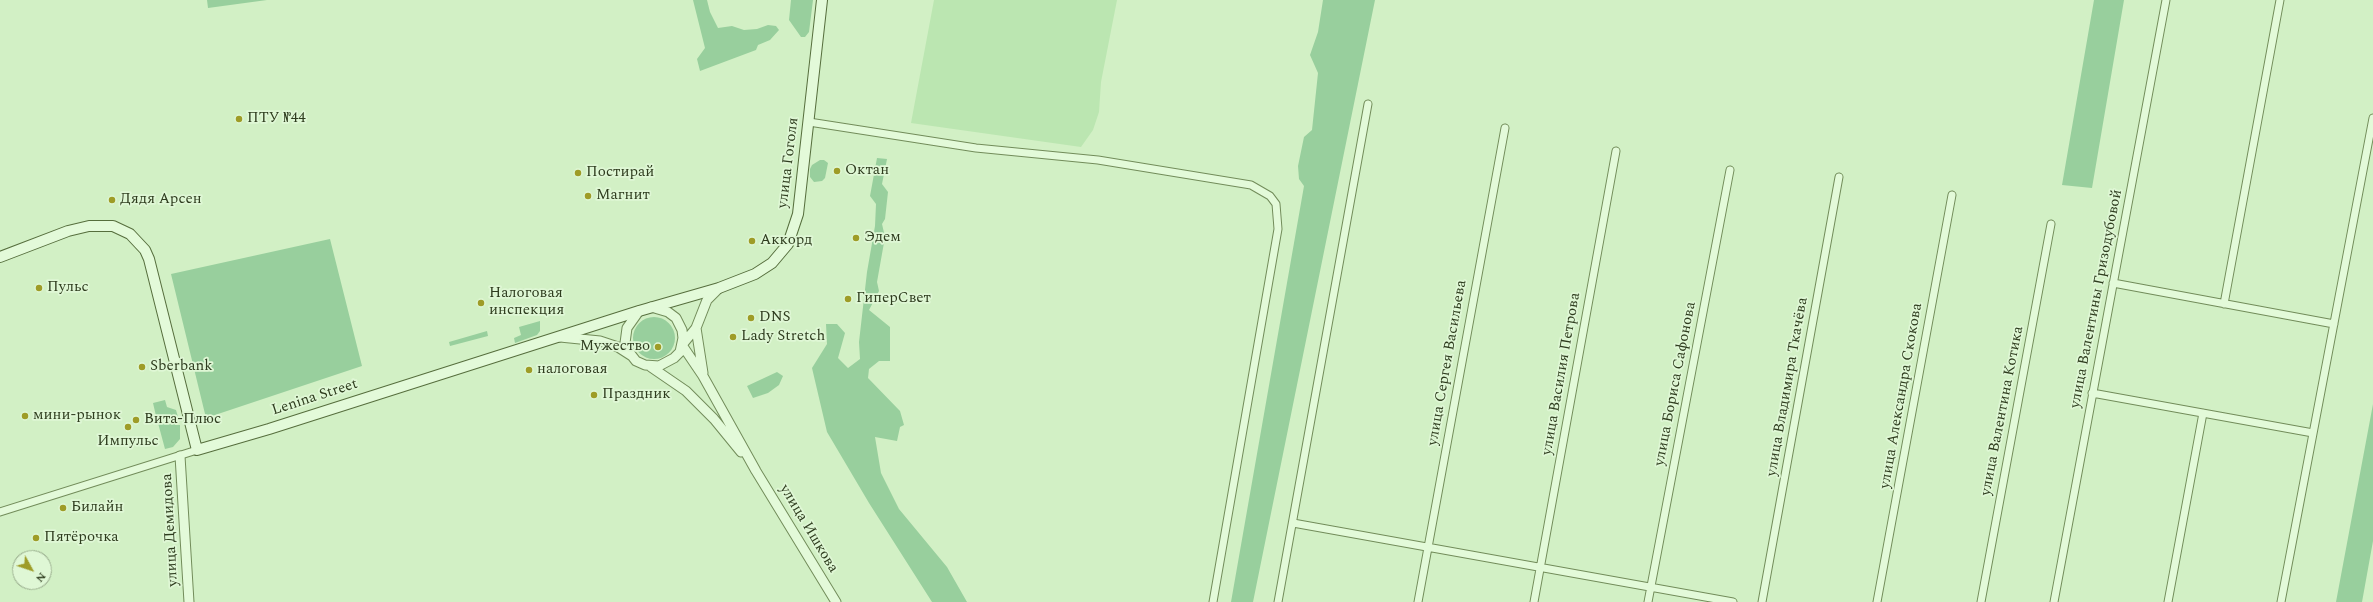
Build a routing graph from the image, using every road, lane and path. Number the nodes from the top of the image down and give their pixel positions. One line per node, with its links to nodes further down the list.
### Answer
1 (822, 0): 6 (main road, улица Гоголя)
2 (2166, 0): 14 (street, улица Валентины Гризодубовой)
3 (2280, 0): 16 (street)
4 (1368, 104): 33 (street)
5 (2373, 118): 19 (street)
6 (808, 122): 15 (main road, улица Гоголя); 39 (street)
7 (1505, 128): 34 (street, улица Сергея Васильева)
8 (1616, 151): 35 (street, улица Василия Петрова)
9 (1730, 170): 36 (street, улица Бориса Сафонова)
10 (1839, 177): 45 (street, улица Владимира Ткачёва)
11 (1952, 195): 46 (street, улица Александра Скокова)
12 (2051, 224): 47 (street, улица Валентина Котика)
13 (0, 257): 29 (main road)
14 (2113, 283): 16 (street); 26 (street, улица Валентины Гризодубовой)
15 (719, 288): 17 (main road, улица Гоголя); 20 (street, улица Гоголя)
16 (2224, 304): 19 (street)
17 (651, 307): 18 (main road); 22 (street)
18 (639, 311): 21 (main road, Lenina Street); 23 (street)
19 (2334, 324): 28 (street)
20 (696, 328): 22 (street, улица Гоголя); 25 (street)
21 (555, 337): 23 (street); 29 (main road, Lenina Street)
22 (682, 345): 24 (street); 25 (street, улица Ишкова)
23 (632, 356): 24 (street)
24 (651, 367): 31 (street, улица Ишкова)
25 (704, 376): 31 (street, улица Ишкова)
26 (2092, 393): 27 (street); 48 (street, улица Валентины Гризодубовой)
27 (2203, 413): 28 (street); 49 (street)
28 (2313, 433): 50 (street)
29 (197, 450): 30 (street, Lenina Street)
30 (180, 456): 32 (street, Lenina Street); 37 (street, улица Демидова)
31 (756, 471): 38 (street, улица Ишкова)
32 (0, 512)
33 (1293, 523): 34 (street); 40 (street)
34 (1428, 546): 35 (street); 41 (street, улица Сергея Васильева)
35 (1540, 568): 36 (street); 42 (street, улица Василия Петрова)
36 (1650, 587): 43 (street, улица Бориса Сафонова); 44 (street)
37 (189, 602)
38 (836, 602)
39 (1213, 602)
40 (1278, 602)
41 (1418, 602)
42 (1534, 602)
43 (1648, 602)
44 (1733, 602)
45 (1762, 602)
46 (1877, 602)
47 (1981, 602)
48 (2054, 602)
49 (2168, 602)
50 (2281, 602)

